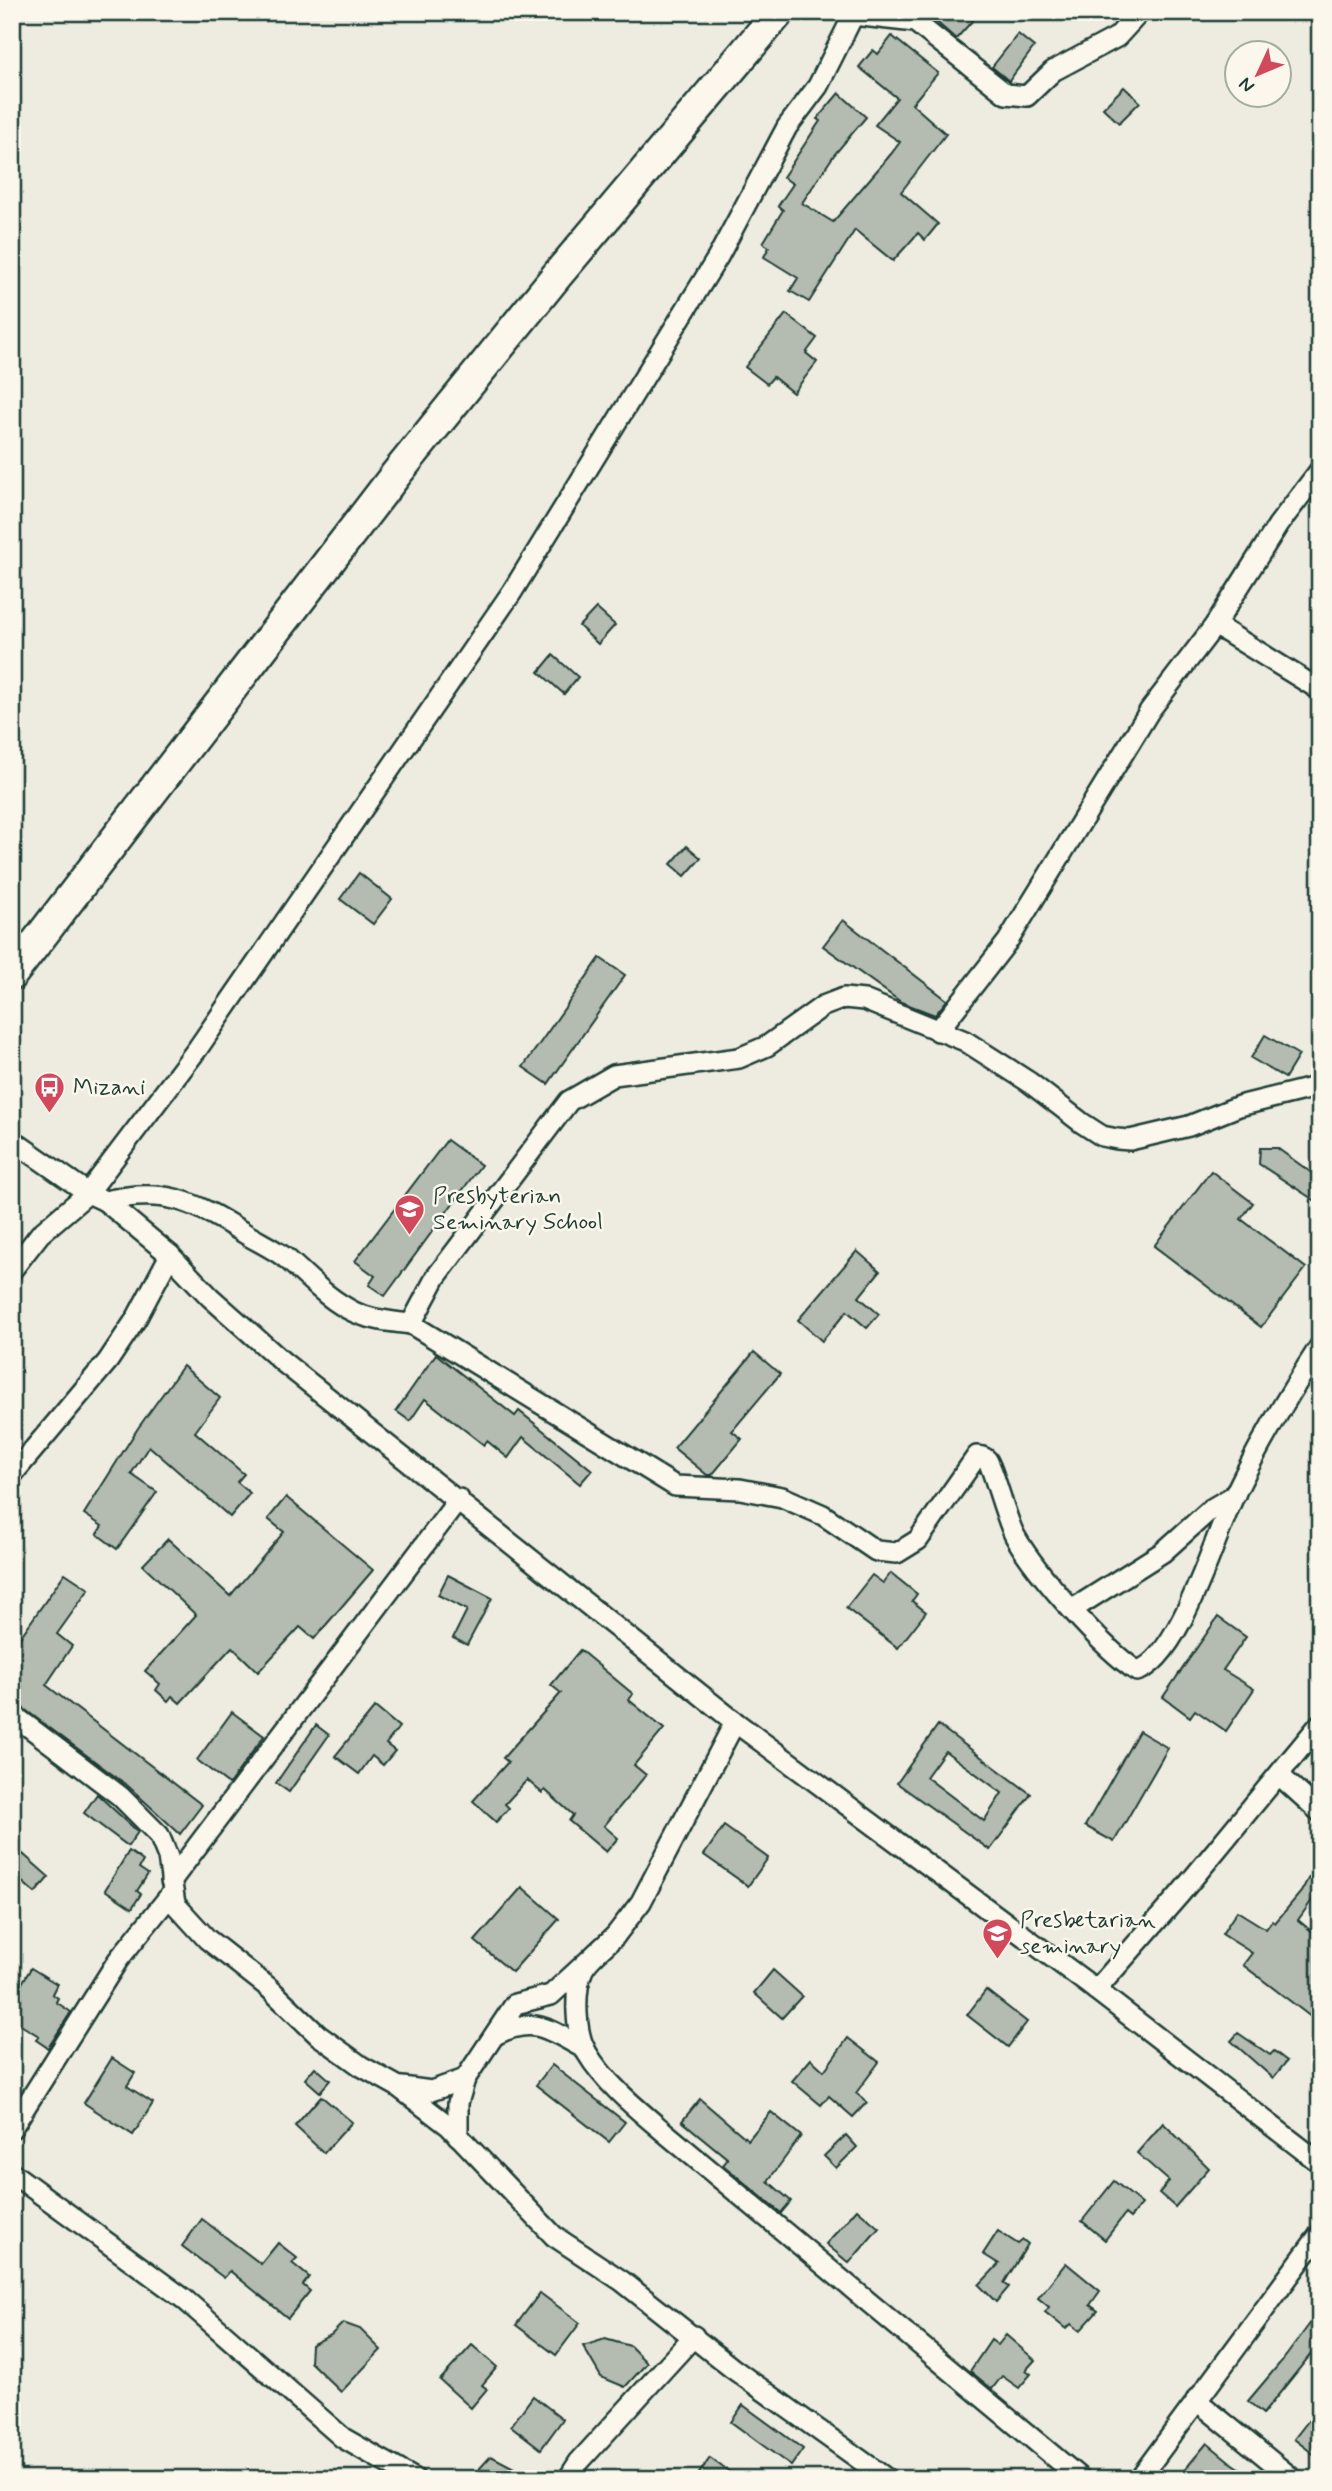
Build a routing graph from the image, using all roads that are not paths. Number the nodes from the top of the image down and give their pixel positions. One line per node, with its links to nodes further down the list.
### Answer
1 (779, 12): 7 (highway)
2 (1140, 12): 3 (street)
3 (854, 13): 11 (street)
4 (1320, 470): 5 (street)
5 (1214, 625): 6 (street); 8 (street)
6 (1320, 690)
7 (12, 974)
8 (938, 1031): 9 (street); 14 (street)
9 (1320, 1086)
10 (12, 1140): 11 (street)
11 (97, 1197): 12 (street); 13 (street); 14 (street)
12 (170, 1255): 16 (street); 18 (street)
13 (12, 1270)
14 (411, 1324): 19 (street)
15 (1320, 1346): 17 (street)
16 (12, 1475)
17 (1235, 1495): 19 (street); 19 (street)
18 (459, 1499): 21 (street); 25 (street)
19 (1073, 1609)
20 (12, 1714): 25 (street)
21 (735, 1722): 26 (street); 27 (street)
22 (1320, 1724): 23 (street)
23 (1279, 1776): 24 (street); 27 (street)
24 (1320, 1812)
25 (172, 1887): 31 (street); 32 (street)
26 (614, 1936): 28 (street); 29 (street)
27 (1096, 1990): 34 (street)
28 (497, 2034): 29 (street); 30 (street)
29 (585, 2049): 42 (street)
30 (465, 2079): 31 (street); 33 (street)
31 (397, 2085): 33 (street)
32 (12, 2128)
33 (458, 2136): 37 (street)
34 (1320, 2163)
35 (12, 2173): 39 (street)
36 (1320, 2234): 38 (street)
37 (694, 2336): 40 (street); 41 (street)
38 (1196, 2400): 43 (street); 44 (street)
39 (415, 2479)
40 (568, 2479)
41 (887, 2479)
42 (1081, 2479)
43 (1139, 2479)
44 (1293, 2479)

